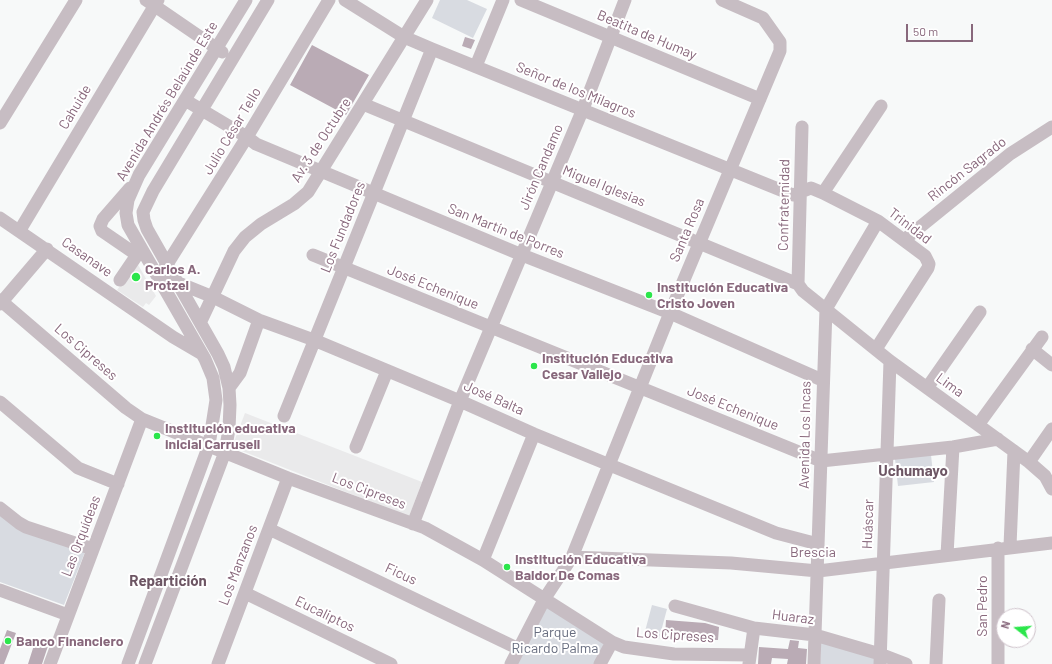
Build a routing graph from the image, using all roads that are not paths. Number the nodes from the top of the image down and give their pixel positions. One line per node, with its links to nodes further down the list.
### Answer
1 (76, 0): 25 (street)
2 (246, 0): 14 (street, Avenida Andrés Belaúnde Este)
3 (268, 0): 16 (street)
4 (329, 0): 28 (street, Julio César Tello)
5 (345, 0): 12 (street, Señor de los Milagros)
6 (427, 0): 12 (street, Av. 3 de Octubre)
7 (503, 0): 17 (street)
8 (521, 0): 13 (street, Beatita de Humay)
9 (626, 0): 13 (street, Jirón Candamo)
10 (722, 0): 18 (street, Santa Rosa)
11 (153, 2): 14 (street); 38 (street, Cahuide)
12 (404, 37): 15 (street, Señor de los Milagros); 20 (street, Av. 3 de Octubre)
13 (611, 38): 18 (street, Beatita de Humay); 22 (street, Jirón Candamo)
14 (216, 49): 16 (street); 19 (street, Avenida Andrés Belaúnde Este)
15 (432, 49): 17 (street, Señor de los Milagros); 24 (street, Los Fundadores)
16 (232, 59): 23 (street)
17 (476, 66): 22 (street, Señor de los Milagros)
18 (760, 99): 29 (street, Santa Rosa)
19 (185, 100): 23 (street, San Martín de Porres); 32 (street, Avenida Andrés Belaúnde Este)
20 (363, 104): 24 (street, Miguel Iglesias); 30 (street, Av. 3 de Octubre)
21 (881, 106): 33 (street)
22 (583, 109): 29 (street, Señor de los Milagros); 31 (street, Jirón Candamo)
23 (202, 110): 28 (street, San Martín de Porres); 45 (street)
24 (404, 121): 31 (street, Miguel Iglesias); 34 (street, Los Fundadores)
25 (0, 123)
26 (802, 127): 35 (street, Confraternidad)
27 (1052, 127): 39 (street, Rincón Sagrado)
28 (247, 137): 30 (street, San Martín de Porres); 45 (street, Julio César Tello)
29 (730, 170): 35 (street, Señor de los Milagros); 40 (street, Santa Rosa)
30 (321, 172): 34 (street, San Martín de Porres); 51 (street, Av. 3 de Octubre)
31 (552, 182): 40 (street, Miguel Iglesias); 44 (street, Jirón Candamo)
32 (133, 185): 42 (street, Avenida Andrés Belaúnde Este); 42 (street)
33 (823, 192): 35 (street, Trinidad); 37 (street, Trinidad)
34 (373, 193): 44 (street, San Martín de Porres); 46 (street, Los Fundadores)
35 (800, 193): 50 (street, Confraternidad)
36 (0, 218): 38 (street, Casanave)
37 (878, 221): 39 (street, Trinidad); 53 (street, Avenida Los Incas)
38 (20, 230): 41 (street, Casanave)
39 (904, 240): 61 (street, Trinidad)
40 (700, 242): 50 (street, Miguel Iglesias); 55 (street, Santa Rosa)
41 (47, 249): 52 (street); 63 (street, Casanave)
42 (140, 254): 47 (street, Avenida Andrés Belaúnde Este); 48 (street)
43 (313, 254): 46 (street, José Echenique)
44 (522, 255): 55 (street, San Martín de Porres); 58 (street, Jirón Candamo)
45 (168, 265): 47 (street, Julio César Tello); 49 (street)
46 (344, 267): 58 (street, José Echenique); 60 (street, Los Fundadores)
47 (159, 277): 49 (street, José Balta); 63 (street, Avenida Andrés Belaúnde Este)
48 (120, 280)
49 (176, 282): 51 (street, José Balta); 57 (street)
50 (798, 284): 53 (street, Miguel Iglesias)
51 (213, 297): 56 (street, José Balta); 57 (street, Av. 3 de Octubre)
52 (1, 302): 75 (street, Los Cipreses)
53 (826, 309): 61 (street, Lima); 68 (street, Avenida Los Incas)
54 (980, 312): 71 (street)
55 (670, 313): 68 (street, San Martín de Porres); 70 (street, Santa Rosa)
56 (259, 320): 60 (street, José Balta); 69 (street)
57 (200, 321): 64 (street)
58 (491, 328): 70 (street, José Echenique); 72 (street, Jirón Candamo)
59 (1042, 337): 62 (street)
60 (314, 340): 67 (street, José Balta); 74 (street, Los Fundadores)
61 (876, 349): 65 (street, Lima)
62 (1032, 349): 66 (street); 76 (street)
63 (202, 354): 64 (street); 80 (street, Avenida Andrés Belaúnde Este)
64 (218, 354): 69 (street)
65 (890, 361): 71 (street, Lima); 85 (street, Huáscar)
66 (1052, 365)
67 (387, 371): 72 (street, José Balta); 82 (street)
68 (822, 380): 86 (street, Avenida Los Incas)
69 (229, 388): 84 (street)
70 (641, 388): 86 (street, José Echenique); 88 (street, Santa Rosa)
71 (927, 388): 76 (street, Lima)
72 (460, 400): 78 (street, José Balta); 93 (street, Jirón Candamo)
73 (0, 402): 90 (street)
74 (284, 416)
75 (142, 419): 80 (street, Los Cipreses); 90 (street, Las Orquídeas)
76 (978, 425): 79 (street, Lima)
77 (1052, 429): 87 (street)
78 (534, 434): 88 (street, José Balta); 101 (street)
79 (998, 439): 81 (street, José Echenique); 83 (street, Lima)
80 (209, 445): 84 (street, Los Cipreses); 119 (street, Avenida Andrés Belaúnde Este)
81 (953, 446): 85 (street, José Echenique); 99 (street)
82 (356, 447)
83 (1014, 451): 87 (street, Lima); 97 (street, San Pedro)
84 (224, 452): 89 (street, Los Cipreses); 120 (street)
85 (887, 454): 86 (street, José Echenique); 102 (street, Huáscar)
86 (821, 461): 96 (street, Avenida Los Incas)
87 (1028, 462): 91 (street, Lima)
88 (608, 465): 96 (street, José Balta); 100 (street, Santa Rosa)
89 (288, 478): 93 (street, Los Cipreses); 94 (street, Los Manzanos)
90 (118, 484): 98 (street, Las Orquídeas)
91 (1052, 489)
92 (0, 508): 98 (street)
93 (413, 524): 101 (street, Los Cipreses)
94 (269, 529): 105 (street, Los Manzanos); 113 (street, Ficus)
95 (1052, 542): 97 (street, Brescia)
96 (818, 544): 103 (street, Avenida Los Incas)
97 (1004, 547): 99 (street, Brescia); 127 (street, San Pedro)
98 (93, 549): 109 (street, Las Orquídeas)
99 (947, 555): 102 (street, Brescia)
100 (572, 557): 103 (street, Brescia); 106 (street, Santa Rosa)
101 (483, 560): 106 (street, Los Cipreses)
102 (883, 563): 103 (street, Brescia); 115 (street, Huáscar)
103 (818, 571): 111 (street, Avenida Los Incas)
104 (0, 590): 109 (street)
105 (245, 593): 117 (street, Los Manzanos); 121 (street, Eucaliptos)
106 (545, 598): 112 (street, Los Cipreses); 113 (street, Santa Rosa)
107 (938, 600): 126 (street)
108 (675, 606): 110 (street, Huaraz)
109 (68, 615): 118 (street, Las Orquídeas)
110 (754, 628): 111 (street, Huaraz); 116 (street)
111 (815, 635): 115 (street, Huaraz); 124 (street, Avenida Los Incas)
112 (612, 642): 114 (street, Los Cipreses); 123 (street)
113 (519, 649): 122 (street, Santa Rosa)
114 (674, 659): 116 (street, Los Cipreses)
115 (880, 659): 125 (street, Huaraz)
116 (749, 660)
117 (222, 663)
118 (50, 664)
119 (128, 664)
120 (145, 664)
121 (391, 664)
122 (511, 664)
123 (600, 664)
124 (814, 664)
125 (906, 664)
126 (936, 664)
127 (998, 664)

